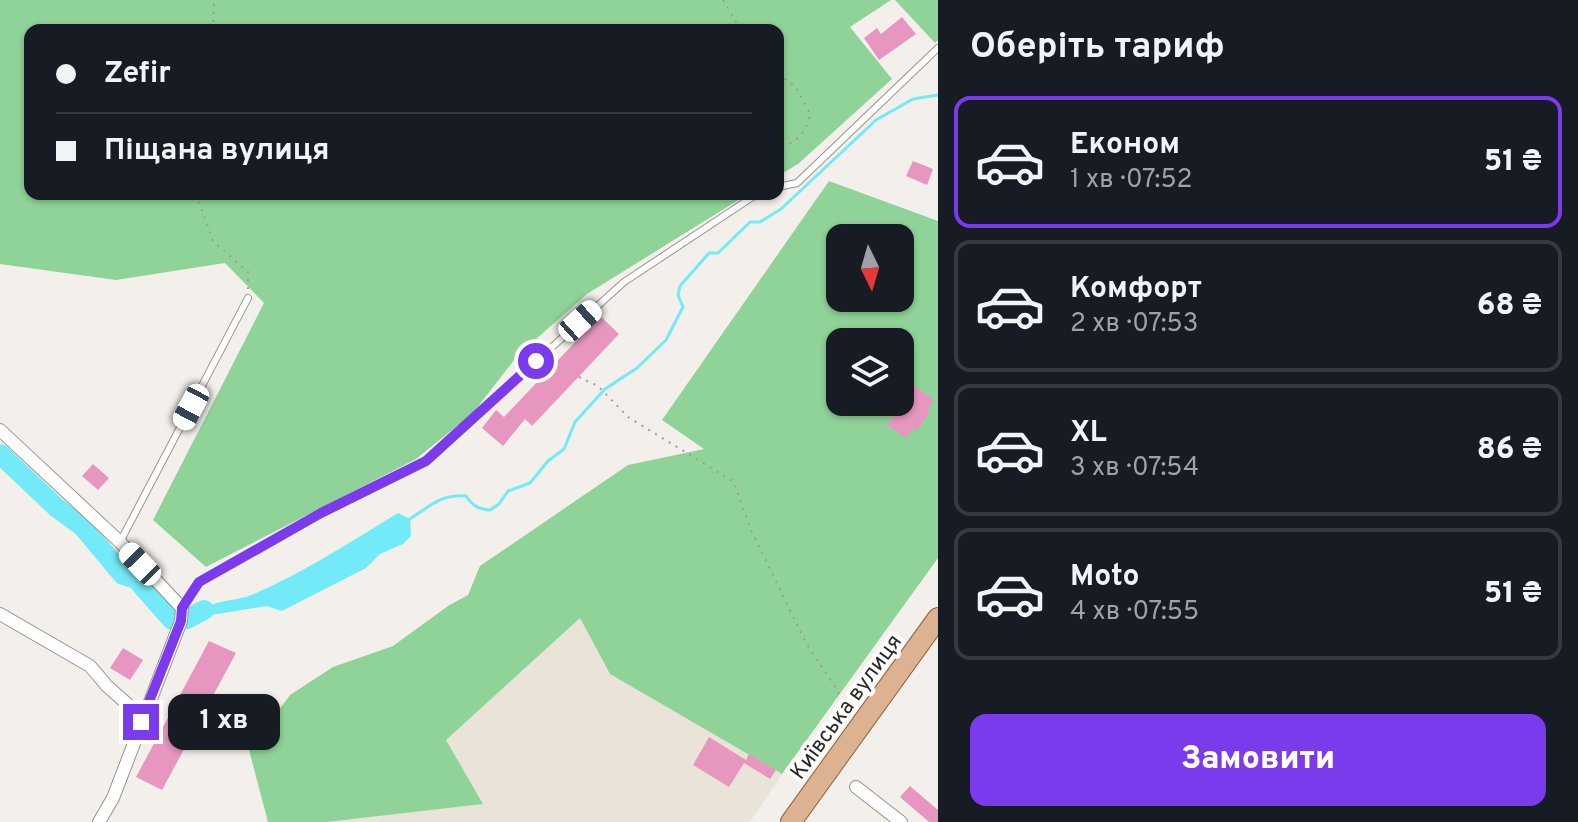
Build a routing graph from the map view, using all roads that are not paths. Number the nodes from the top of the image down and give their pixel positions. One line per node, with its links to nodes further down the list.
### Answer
1 (938, 48): 2 (lane)
2 (784, 186)
3 (748, 200): 7 (lane)
4 (248, 298): 6 (lane)
5 (0, 430): 6 (street)
6 (120, 542): 7 (street)
7 (182, 608): 10 (street)
8 (0, 614): 10 (street)
9 (938, 618): 15 (main road, Київська вулиця)
10 (141, 722): 12 (street)
11 (856, 787): 16 (street)
12 (113, 798): 13 (street); 14 (street)
13 (99, 822)
14 (112, 822)
15 (791, 822)
16 (901, 822)

